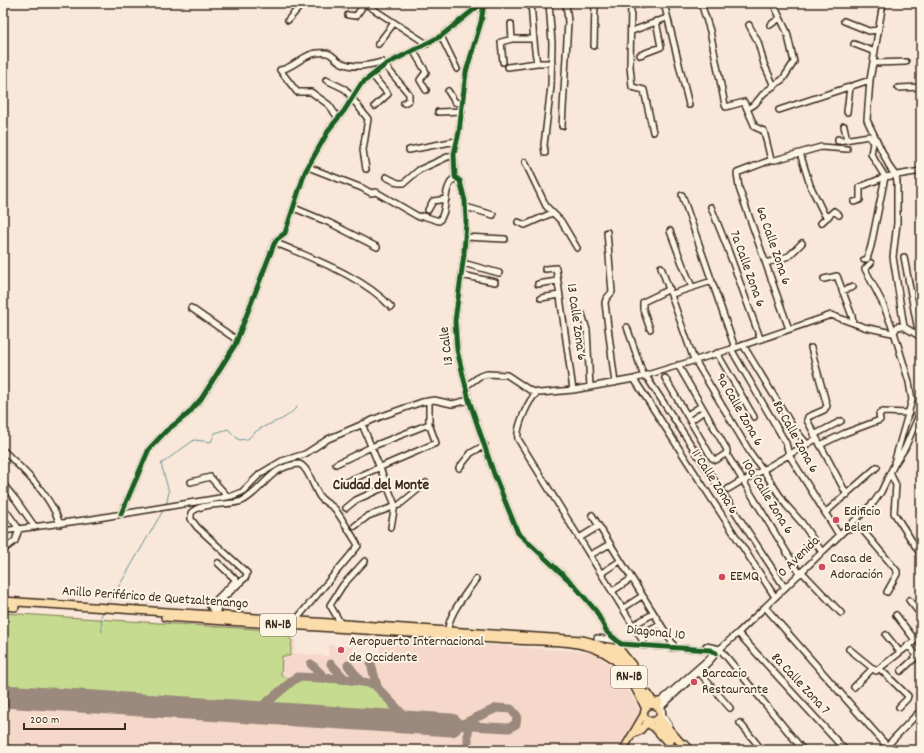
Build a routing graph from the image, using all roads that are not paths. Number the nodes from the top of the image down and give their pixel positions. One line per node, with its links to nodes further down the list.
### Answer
1 (303, 3): 18 (street)
2 (364, 3): 15 (street); 21 (street)
3 (483, 3): 27 (street); 56 (street, 13 Calle)
4 (531, 3): 29 (street)
5 (549, 3): 40 (street)
6 (566, 3): 65 (street)
7 (595, 3): 33 (street)
8 (631, 3): 26 (street)
9 (649, 3): 14 (street)
10 (664, 3): 57 (street)
11 (701, 3): 59 (street)
12 (773, 3): 17 (street)
13 (883, 3): 25 (street)
14 (643, 5)
15 (348, 16)
16 (664, 18): 19 (street)
17 (780, 18): 24 (street); 48 (street)
18 (288, 20)
19 (656, 21): 26 (street); 36 (street)
20 (844, 21): 25 (street)
21 (394, 23): 30 (street); 31 (street)
22 (511, 24): 28 (street)
23 (748, 25): 48 (street)
24 (770, 25)
25 (878, 30): 35 (street)
26 (632, 31): 67 (street)
27 (441, 36): 31 (street); 44 (street)
28 (512, 39): 29 (street); 37 (street)
29 (532, 39): 38 (street)
30 (378, 44)
31 (427, 44): 34 (street)
32 (854, 44): 35 (street)
33 (594, 46)
34 (413, 50): 42 (street); 52 (street)
35 (875, 52): 41 (street)
36 (640, 55)
37 (503, 62)
38 (537, 62): 40 (street); 43 (street)
39 (906, 62): 41 (street)
40 (552, 63): 73 (street)
41 (874, 63): 47 (street)
42 (385, 65): 45 (street); 55 (street); 64 (street)
43 (508, 67)
44 (457, 69)
45 (372, 75): 54 (street); 58 (street)
46 (326, 80): 54 (street)
47 (870, 80): 49 (street); 81 (street)
48 (774, 86): 59 (street)
49 (850, 87): 60 (street); 63 (street)
50 (921, 87): 51 (street)
51 (898, 88)
52 (426, 90)
53 (448, 91): 56 (street)
54 (352, 99): 64 (street); 79 (street)
55 (404, 103)
56 (462, 104): 61 (street, 13 Calle)
57 (689, 105)
58 (375, 106)
59 (747, 109): 76 (street)
60 (779, 110)
61 (462, 111): 62 (street); 69 (street, 13 Calle)
62 (438, 112)
63 (847, 112)
64 (338, 118): 78 (street)
65 (562, 126)
66 (844, 126): 70 (street)
67 (653, 132)
68 (838, 139): 70 (street)
69 (456, 140): 72 (street); 75 (street, 13 Calle)
70 (847, 140): 84 (street)
71 (847, 149): 74 (street)
72 (409, 150)
73 (545, 153)
74 (800, 153): 76 (street); 95 (street)
75 (454, 154): 82 (street); 83 (street, 13 Calle)
76 (771, 160): 109 (street, 6a Calle Zona 6)
77 (526, 162): 92 (street)
78 (308, 167): 86 (street); 90 (street)
79 (366, 169)
80 (921, 171): 81 (street)
81 (896, 176): 84 (street); 130 (street)
82 (386, 177)
83 (455, 177): 86 (street); 88 (street, 13 Calle)
84 (885, 178): 87 (street); 107 (street)
85 (682, 194): 117 (street, 8a Calle Zona 6)
86 (446, 199): 91 (street)
87 (854, 202)
88 (466, 207): 93 (street); 100 (street, 13 Calle)
89 (711, 207): 136 (street, 7a Calle Zona 6)
90 (294, 208): 102 (street); 104 (street)
91 (428, 210)
92 (552, 213): 96 (street); 105 (street)
93 (493, 215)
94 (839, 215): 95 (street)
95 (828, 217): 97 (street)
96 (518, 222)
97 (822, 223)
98 (670, 230): 120 (street)
99 (607, 232): 147 (street)
100 (465, 237): 101 (street); 108 (street, 13 Calle)
101 (505, 239)
102 (276, 240): 126 (street); 137 (street)
103 (802, 243): 109 (street)
104 (377, 247)
105 (577, 248)
106 (904, 257): 135 (street)
107 (864, 260)
108 (463, 263): 113 (street); 114 (street, 13 Calle)
109 (766, 263): 133 (street, 6a Calle Zona 6)
110 (872, 263): 134 (street, 0 Avenida)
111 (661, 267): 123 (street, 9a Calle Zona 6)
112 (545, 269): 116 (street, 13 Calle Zona 6)
113 (498, 273)
114 (461, 275): 118 (street); 148 (street, 13 Calle)
115 (824, 279): 122 (street)
116 (557, 281): 119 (street); 124 (street, 13 Calle Zona 6)
117 (712, 281): 120 (street); 139 (street, 8a Calle Zona 6)
118 (495, 282)
119 (538, 284)
120 (692, 287): 123 (street)
121 (854, 287): 122 (street)
122 (842, 291): 129 (street)
123 (671, 292): 132 (street); 142 (street, 9a Calle Zona 6)
124 (559, 295): 125 (street); 150 (street, 13 Calle Zona 6)
125 (541, 298)
126 (391, 307)
127 (191, 308): 137 (street)
128 (582, 314): 149 (street)
129 (853, 323): 133 (street); 134 (street)
130 (904, 326): 134 (street); 135 (street)
131 (626, 327): 144 (street)
132 (650, 329)
133 (789, 329): 136 (street)
134 (894, 332): 157 (street, 0 Avenida)
135 (920, 337)
136 (760, 338): 138 (street)
137 (237, 340): 191 (street)
138 (743, 345): 139 (street); 165 (street)
139 (733, 348): 141 (street); 171 (street, 8a Calle Zona 6)
140 (811, 348): 164 (street)
141 (717, 353): 142 (street); 159 (street)
142 (696, 359): 143 (street); 176 (street, 9a Calle Zona 6)
143 (678, 365): 144 (street); 154 (street, 10a Calle Zona 6)
144 (645, 376): 146 (street); 215 (street)
145 (665, 378): 158 (street)
146 (634, 379): 147 (street); 219 (street, 11 Calle Zona 6)
147 (616, 383): 149 (street)
148 (466, 386): 151 (street); 152 (street, 13 Calle)
149 (590, 387): 150 (street)
150 (573, 390): 151 (street)
151 (537, 393): 245 (street)
152 (470, 400): 153 (street); 166 (street, 13 Calle)
153 (429, 401): 162 (street); 163 (street)
154 (701, 406): 156 (street, 10a Calle Zona 6); 158 (street)
155 (921, 410): 177 (street, 0 Avenida)
156 (704, 412): 160 (street); 170 (street, 10a Calle Zona 6)
157 (909, 413): 167 (street); 177 (street, 0 Avenida)
158 (687, 415): 160 (street)
159 (754, 417)
160 (690, 420): 170 (street)
161 (841, 421): 164 (street)
162 (362, 424): 168 (street); 186 (street)
163 (429, 424): 168 (street); 173 (street)
164 (815, 437): 165 (street); 167 (street)
165 (807, 444): 171 (street)
166 (485, 445): 175 (street); 244 (street, 13 Calle)
167 (820, 445): 185 (street)
168 (371, 447): 172 (street); 173 (street)
169 (3, 450): 193 (street)
170 (726, 452): 178 (street, 10a Calle Zona 6)
171 (789, 455): 176 (street); 190 (street, 8a Calle Zona 6)
172 (336, 464)
173 (379, 466): 180 (street); 183 (street)
174 (877, 467): 185 (street)
175 (459, 468)
176 (763, 470): 178 (street); 205 (street, 9a Calle Zona 6)
177 (891, 472): 199 (street, 0 Avenida); 207 (street)
178 (743, 480): 184 (street); 212 (street, 10a Calle Zona 6)
179 (191, 482): 186 (street)
180 (346, 482)
181 (426, 483): 187 (street)
182 (3, 484): 196 (street)
183 (388, 486): 187 (street); 189 (street)
184 (728, 489)
185 (847, 495): 190 (street)
186 (228, 497): 191 (street)
187 (395, 505): 194 (street); 197 (street)
188 (3, 507): 198 (street)
189 (346, 508)
190 (825, 513): 201 (street, 8a Calle Zona 6)
191 (121, 514): 193 (street)
192 (592, 515): 195 (street)
193 (60, 524): 196 (street)
194 (355, 526)
195 (598, 526): 202 (street); 203 (street)
196 (35, 527): 198 (street)
197 (391, 527)
198 (19, 529): 200 (street); 204 (street)
199 (846, 529): 201 (street, 0 Avenida); 217 (street)
200 (3, 532)
201 (839, 535): 205 (street, 0 Avenida)
202 (581, 537)
203 (610, 544): 206 (street); 209 (street)
204 (3, 550)
205 (822, 552): 212 (street, 0 Avenida)
206 (592, 554)
207 (921, 555)
208 (365, 561): 232 (street)
209 (620, 561): 211 (street); 213 (street)
210 (218, 563): 228 (street)
211 (603, 572)
212 (801, 573): 215 (street, 0 Avenida); 226 (street, 10a Calle Zona 6)
213 (631, 579): 216 (street); 218 (street)
214 (476, 580): 235 (street)
215 (785, 588): 219 (street, 0 Avenida)
216 (614, 590)
217 (887, 592)
218 (642, 596): 223 (street); 227 (street)
219 (775, 597): 224 (street, 0 Avenida)
220 (909, 600): 230 (street)
221 (3, 601): 225 (highway, Anillo Periférico de Quetzaltenango / RN-1B)
222 (3, 606): 225 (highway, Anillo Periférico de Quetzaltenango / RN-1B)
223 (625, 607)
224 (765, 608): 238 (street, 0 Avenida); 264 (street)
225 (103, 610): 228 (highway, Anillo Periférico de Quetzaltenango / RN-1B); 237 (highway, Anillo Periférico de Quetzaltenango / RN-1B)
226 (841, 613)
227 (653, 614): 233 (street); 234 (street)
228 (216, 615): 231 (highway, Anillo Periférico de Quetzaltenango / RN-1B); 231 (street)
229 (896, 615): 243 (street)
230 (921, 615)
231 (296, 621): 232 (highway, Anillo Periférico de Quetzaltenango / RN-1B)
232 (341, 624): 235 (highway, Anillo Periférico de Quetzaltenango / RN-1B)
233 (635, 624)
234 (660, 624): 236 (street); 248 (street)
235 (448, 630): 237 (highway); 239 (highway); 247 (highway, Anillo Periférico de Quetzaltenango / RN-1B)
236 (647, 631)
237 (410, 633): 239 (highway, Anillo Periférico de Quetzaltenango / RN-1B)
238 (738, 633): 250 (street, 0 Avenida); 275 (street, 8a Calle Zona 7)
239 (442, 635): 258 (highway, Anillo Periférico de Quetzaltenango / RN-1B)
240 (886, 635): 251 (street)
241 (921, 636): 243 (street)
242 (597, 638): 244 (street, Diagonal 10)
243 (915, 640): 246 (street)
244 (619, 641): 245 (street, Diagonal 10)
245 (644, 644): 248 (street, Diagonal 10)
246 (908, 645): 251 (street); 252 (street)
247 (602, 646): 258 (highway, Anillo Periférico de Quetzaltenango / RN-1B); 258 (highway)
248 (672, 646): 250 (street, Diagonal 10)
249 (849, 648): 253 (street)
250 (717, 652): 255 (street); 258 (street); 274 (street)
251 (900, 652): 253 (street)
252 (919, 658): 254 (street)
253 (876, 669): 256 (street); 257 (street)
254 (901, 671)
255 (699, 672): 258 (street); 259 (street)
256 (854, 687)
257 (899, 707)
258 (652, 708): 261 (main road); 261 (main road, RN-1B); 263 (main road); 272 (street)
259 (730, 708)
260 (921, 710): 264 (street)
261 (654, 722): 263 (main road); 269 (main road); 270 (highway, RN-1B); 271 (highway, RN-1B)
262 (740, 723): 273 (street)
263 (633, 734): 268 (main road)
264 (885, 748)
265 (3, 749): 266 (street)
266 (13, 750): 267 (street)
267 (17, 750)
268 (623, 750)
269 (674, 750)
270 (680, 750)
271 (687, 750)
272 (692, 750)
273 (762, 750)
274 (804, 750)
275 (845, 750)

